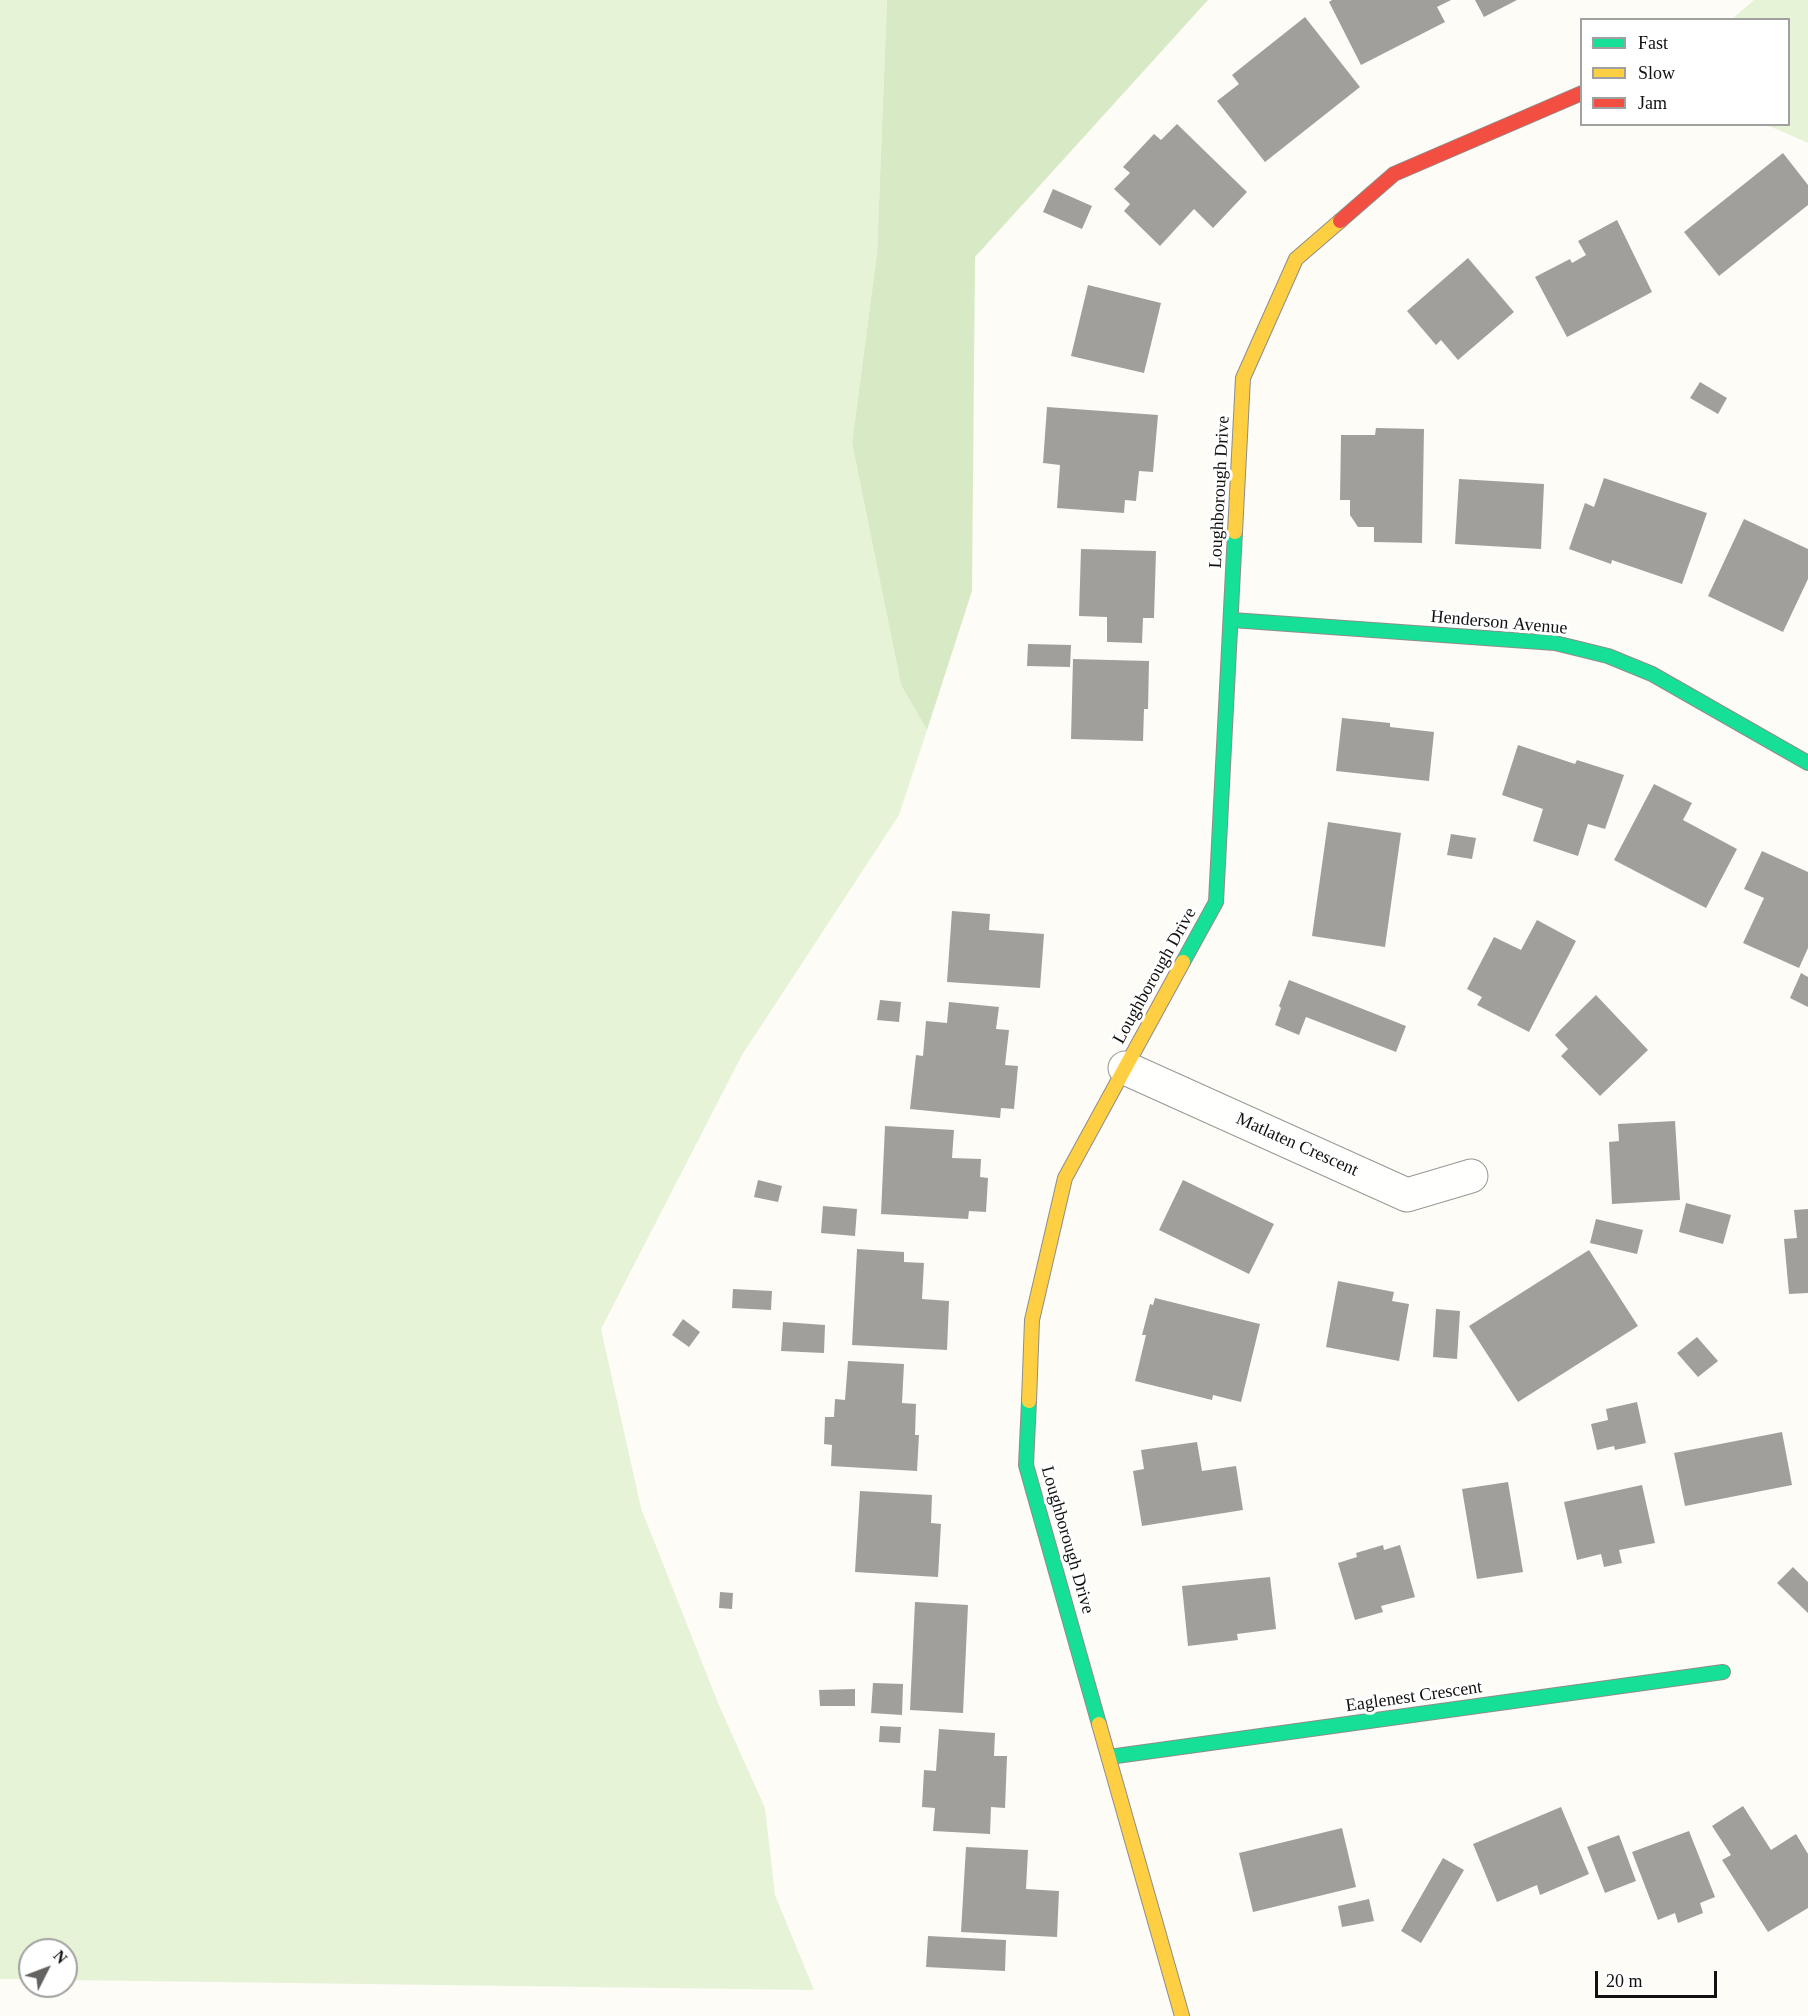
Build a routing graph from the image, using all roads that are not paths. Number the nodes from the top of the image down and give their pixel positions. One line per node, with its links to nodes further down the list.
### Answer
1 (1580, 93): 2 (street, Loughborough Drive)
2 (1232, 620): 3 (street, Henderson Avenue); 4 (street, Loughborough Drive)
3 (1808, 763)
4 (1125, 1068): 5 (street, Matlaten Crescent); 7 (street, Loughborough Drive)
5 (1471, 1176)
6 (1723, 1672): 7 (street, Eaglenest Crescent)
7 (1109, 1757): 8 (street, Loughborough Drive)
8 (1182, 2016)

